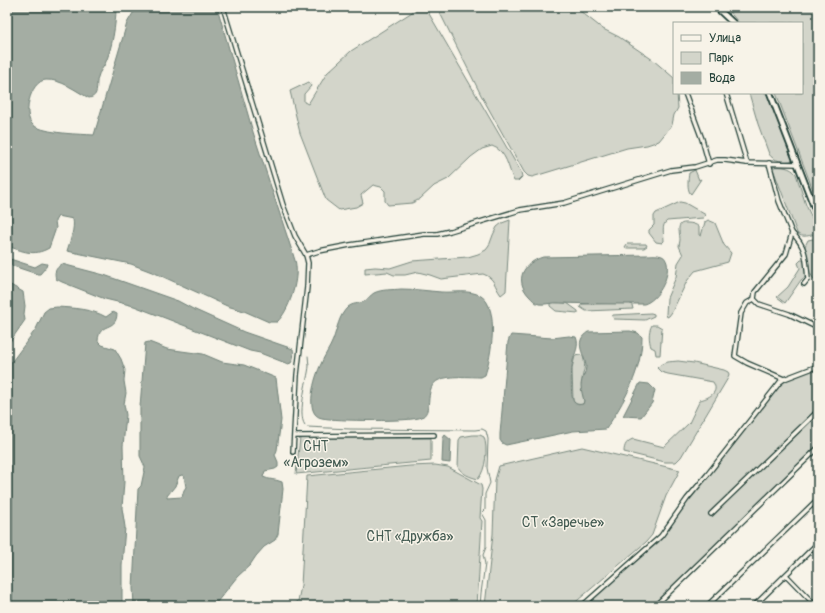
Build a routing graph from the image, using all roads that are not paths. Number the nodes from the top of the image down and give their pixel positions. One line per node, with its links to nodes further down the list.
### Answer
1 (223, 7): 13 (street)
2 (716, 7): 3 (main road)
3 (732, 22)
4 (685, 94): 9 (street)
5 (726, 94): 7 (street)
6 (770, 94): 10 (main road)
7 (747, 163): 8 (street); 9 (street)
8 (769, 163): 10 (street); 12 (street)
9 (709, 164): 13 (street)
10 (798, 164): 11 (main road)
11 (818, 217)
12 (792, 233): 14 (street); 15 (street)
13 (306, 256): 20 (street)
14 (804, 284)
15 (754, 298): 16 (street); 18 (street)
16 (818, 328)
17 (818, 366): 18 (street)
18 (784, 379): 28 (street)
19 (818, 411): 25 (street)
20 (295, 436): 21 (street); 23 (street)
21 (434, 436)
22 (818, 448): 29 (street)
23 (293, 452)
24 (818, 498): 30 (street)
25 (711, 514)
26 (818, 543): 27 (street)
27 (786, 575): 31 (street); 32 (street)
28 (582, 606)
29 (655, 606)
30 (707, 606)
31 (754, 606)
32 (816, 606)

